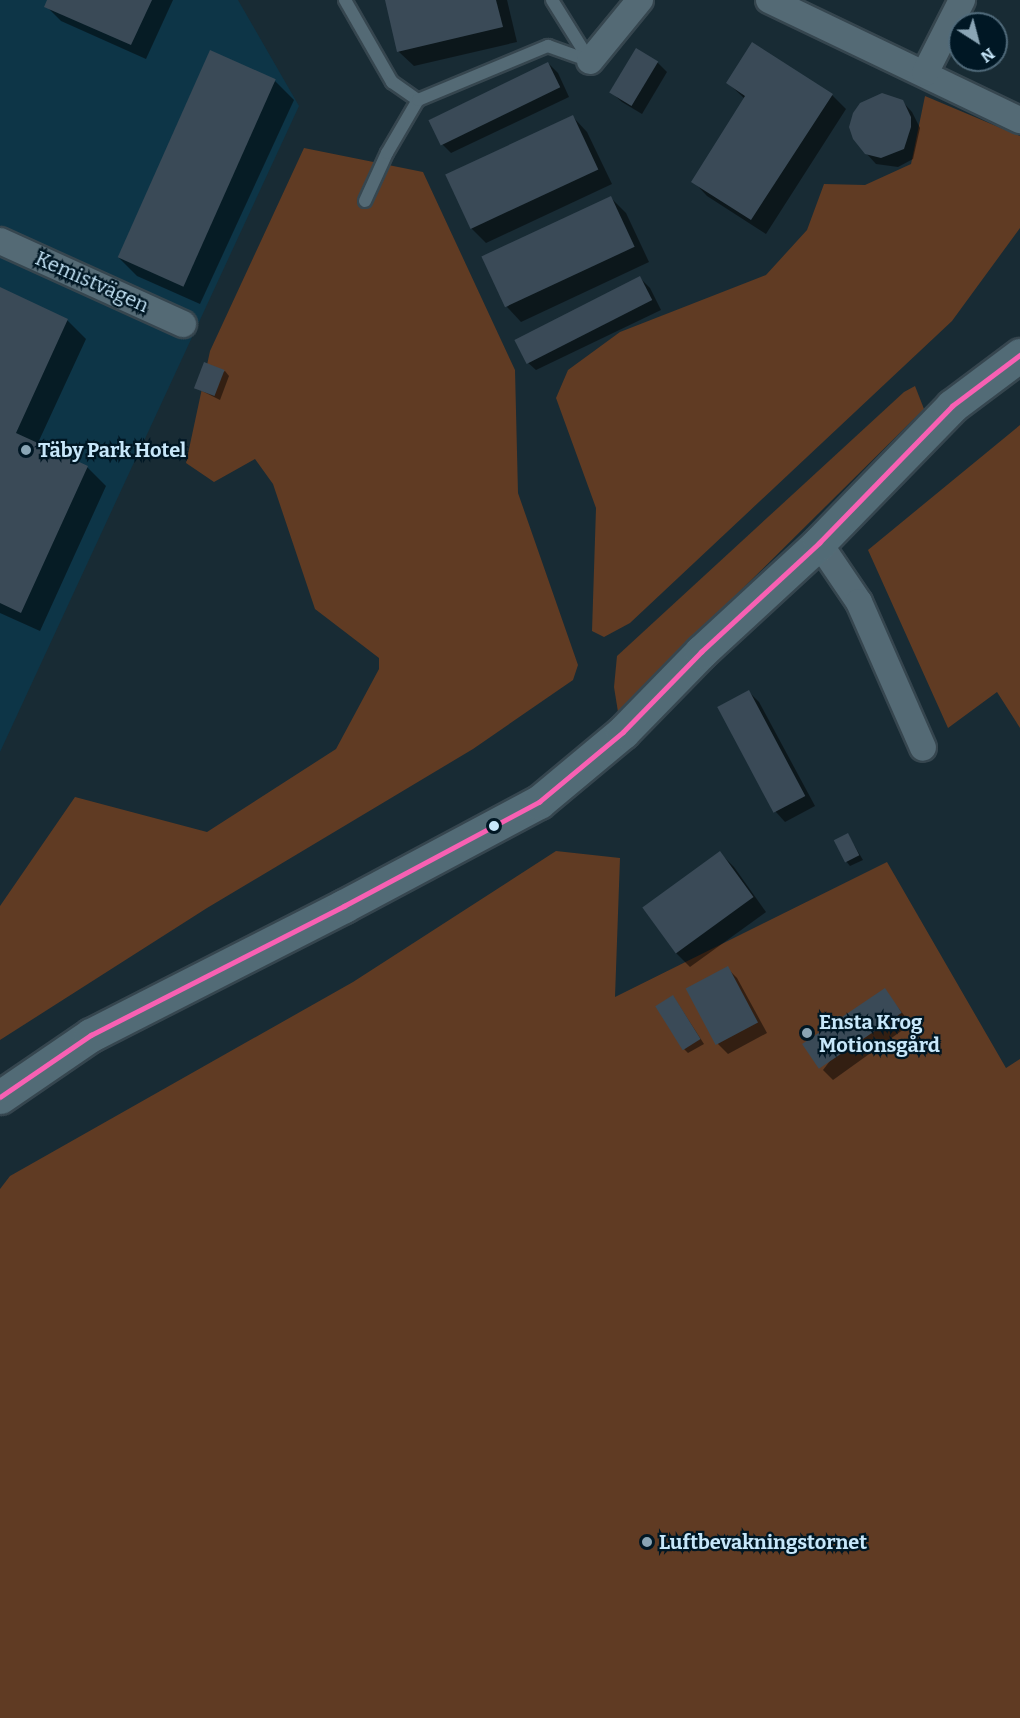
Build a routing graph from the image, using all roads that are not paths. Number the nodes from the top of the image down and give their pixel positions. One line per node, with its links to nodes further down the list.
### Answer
1 (345, 0): 8 (lane)
2 (552, 0): 6 (lane)
3 (640, 0): 6 (street)
4 (769, 0): 7 (street)
5 (962, 0): 7 (street)
6 (590, 61): 8 (lane)
7 (925, 73): 9 (street)
8 (418, 100): 10 (lane)
9 (1020, 120)
10 (365, 201)
11 (0, 241): 12 (street, Kemistvägen)
12 (183, 324)
13 (1020, 356): 14 (main road)
14 (819, 543): 15 (street); 16 (main road)
15 (923, 748)
16 (0, 1097)

